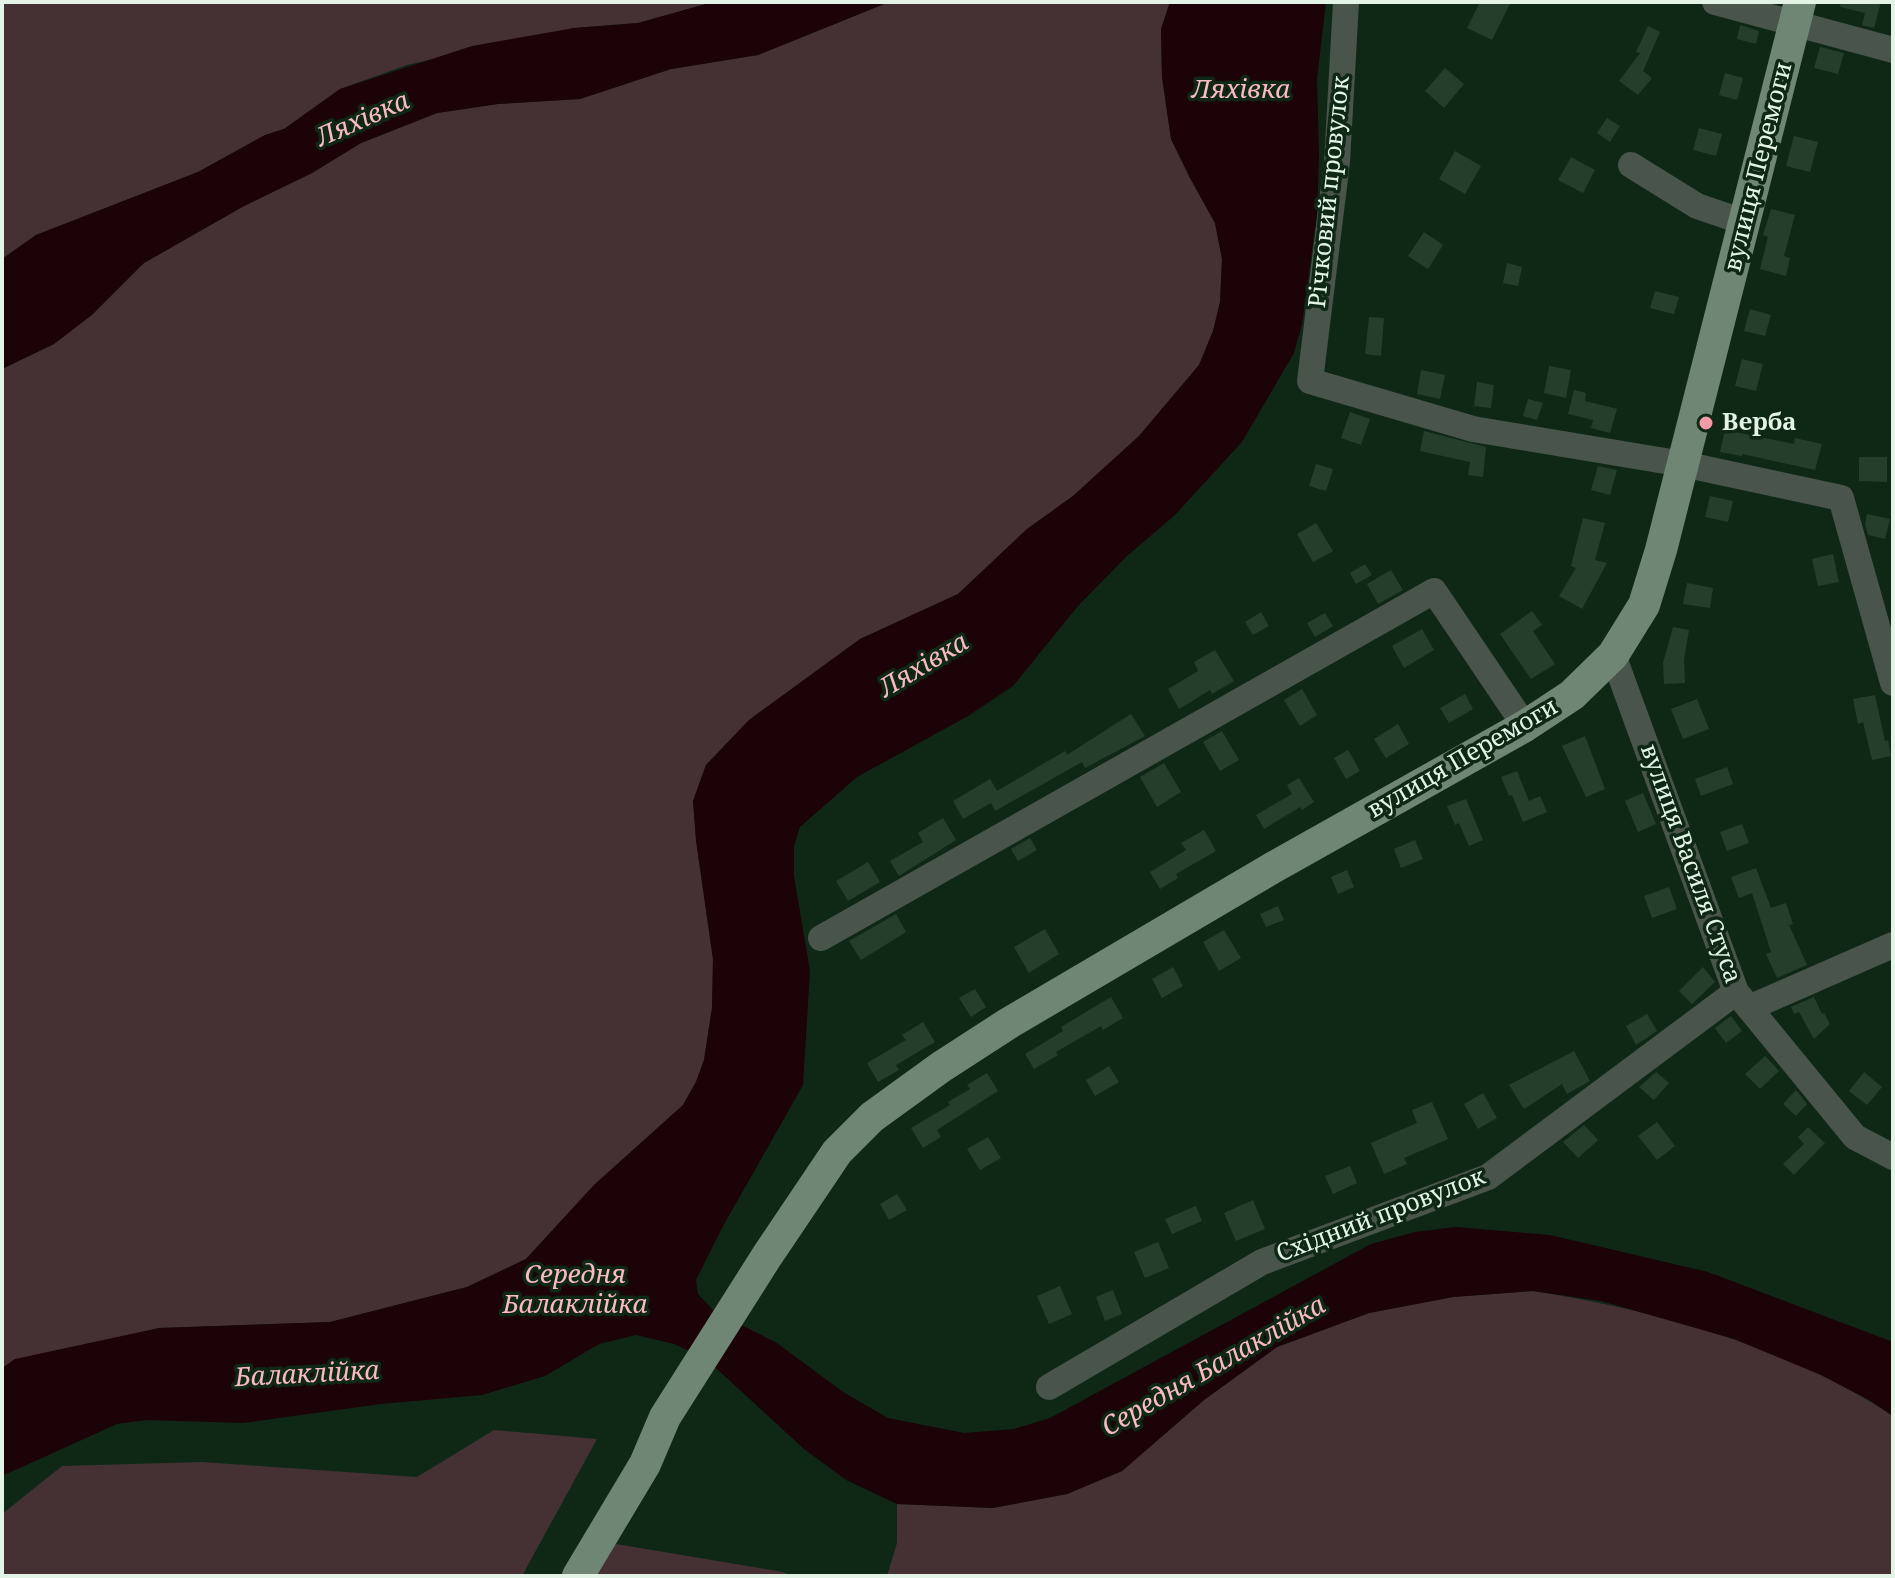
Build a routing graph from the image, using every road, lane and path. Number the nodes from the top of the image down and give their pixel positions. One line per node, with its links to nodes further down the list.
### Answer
1 (1346, 2): 7 (street, Річковий провулок)
2 (1715, 2): 3 (street)
3 (1797, 14): 4 (street); 6 (main road, вулиця Перемоги)
4 (1893, 50)
5 (1631, 165): 6 (street)
6 (1744, 222): 7 (main road, вулиця Перемоги)
7 (1683, 464): 8 (main road, вулиця Перемоги); 9 (street)
8 (1613, 655): 10 (main road, вулиця Перемоги); 13 (street, вулиця Василя Стуса)
9 (1893, 683)
10 (1525, 726): 11 (street); 16 (main road, вулиця Перемоги)
11 (821, 938)
12 (1893, 945): 13 (street, Східний провулок)
13 (1742, 1000): 14 (street, вулиця Василя Стуса); 15 (street, Східний провулок)
14 (1893, 1157)
15 (1049, 1387)
16 (578, 1576)

